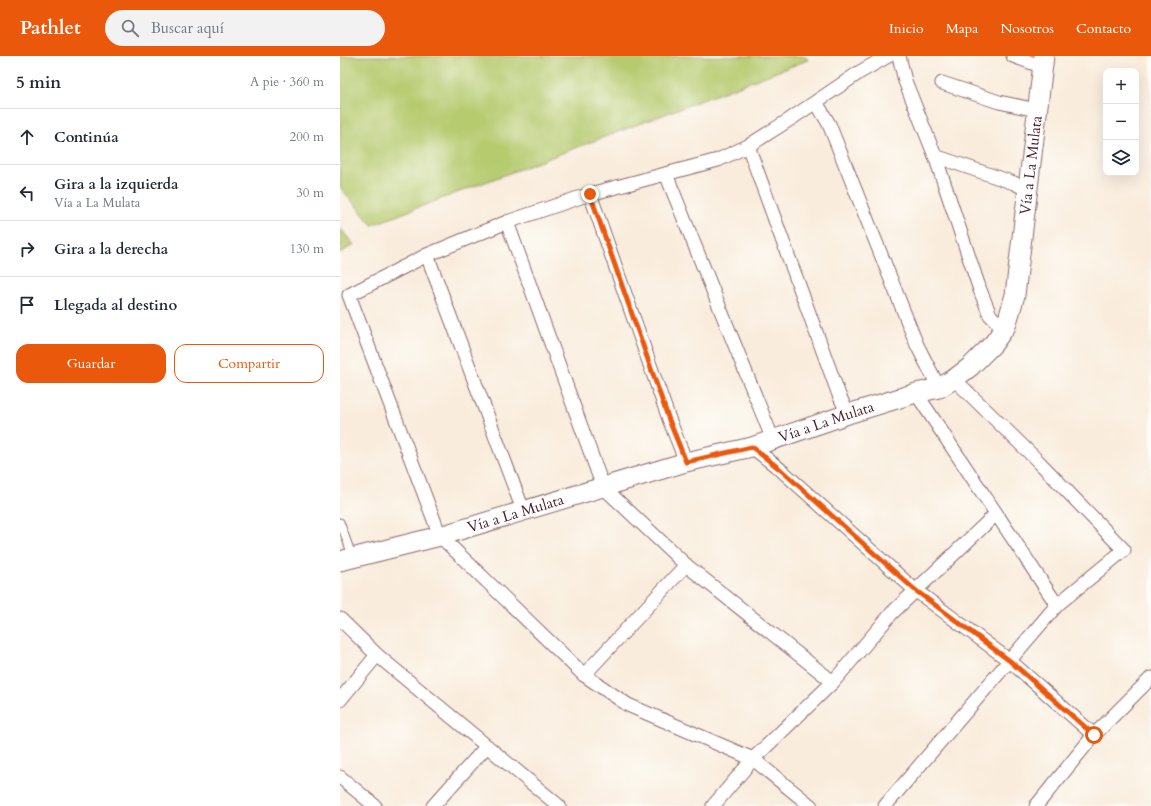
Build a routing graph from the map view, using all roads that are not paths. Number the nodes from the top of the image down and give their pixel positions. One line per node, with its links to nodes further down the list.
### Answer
1 (888, 56): 6 (street)
2 (899, 56): 9 (street)
3 (1013, 56): 4 (street)
4 (1043, 61): 7 (street, Vía a La Mulata)
5 (942, 83): 7 (street)
6 (816, 102): 8 (street); 16 (street)
7 (1037, 110): 11 (street, Vía a La Mulata)
8 (748, 146): 10 (street); 18 (street)
9 (935, 156): 11 (street); 15 (street)
10 (666, 174): 12 (street); 19 (street)
11 (1028, 190): 15 (street, Vía a La Mulata)
12 (590, 194): 13 (street); 21 (street)
13 (507, 222): 14 (street); 22 (street)
14 (427, 255): 23 (street); 26 (street)
15 (1006, 326): 16 (street, Vía a La Mulata)
16 (946, 384): 17 (street, Vía a La Mulata); 30 (street)
17 (916, 393): 18 (street, Vía a La Mulata); 24 (street)
18 (848, 414): 19 (street, Vía a La Mulata)
19 (773, 440): 20 (street, Vía a La Mulata)
20 (752, 447): 21 (street, Vía a La Mulata); 29 (street)
21 (686, 462): 22 (street, Vía a La Mulata)
22 (603, 487): 23 (street, Vía a La Mulata); 28 (street)
23 (523, 510): 26 (street, Vía a La Mulata)
24 (996, 514): 29 (street); 30 (street)
25 (340, 522): 27 (lane)
26 (440, 536): 27 (street, Vía a La Mulata); 34 (street)
27 (346, 560)
28 (686, 565): 34 (street); 36 (street)
29 (915, 590): 33 (street); 36 (street)
30 (1057, 605): 33 (street)
31 (340, 618): 32 (street)
32 (377, 655): 37 (street); 39 (street)
33 (1010, 661): 38 (street); 47 (street)
34 (584, 675): 40 (street)
35 (1151, 678): 38 (street)
36 (833, 682): 40 (street)
37 (340, 700)
38 (1094, 735): 48 (street)
39 (487, 746): 43 (street); 44 (street)
40 (753, 759): 45 (street); 46 (street)
41 (340, 777): 42 (street)
42 (375, 806)
43 (433, 806)
44 (559, 806)
45 (712, 806)
46 (811, 806)
47 (885, 806)
48 (1036, 806)

